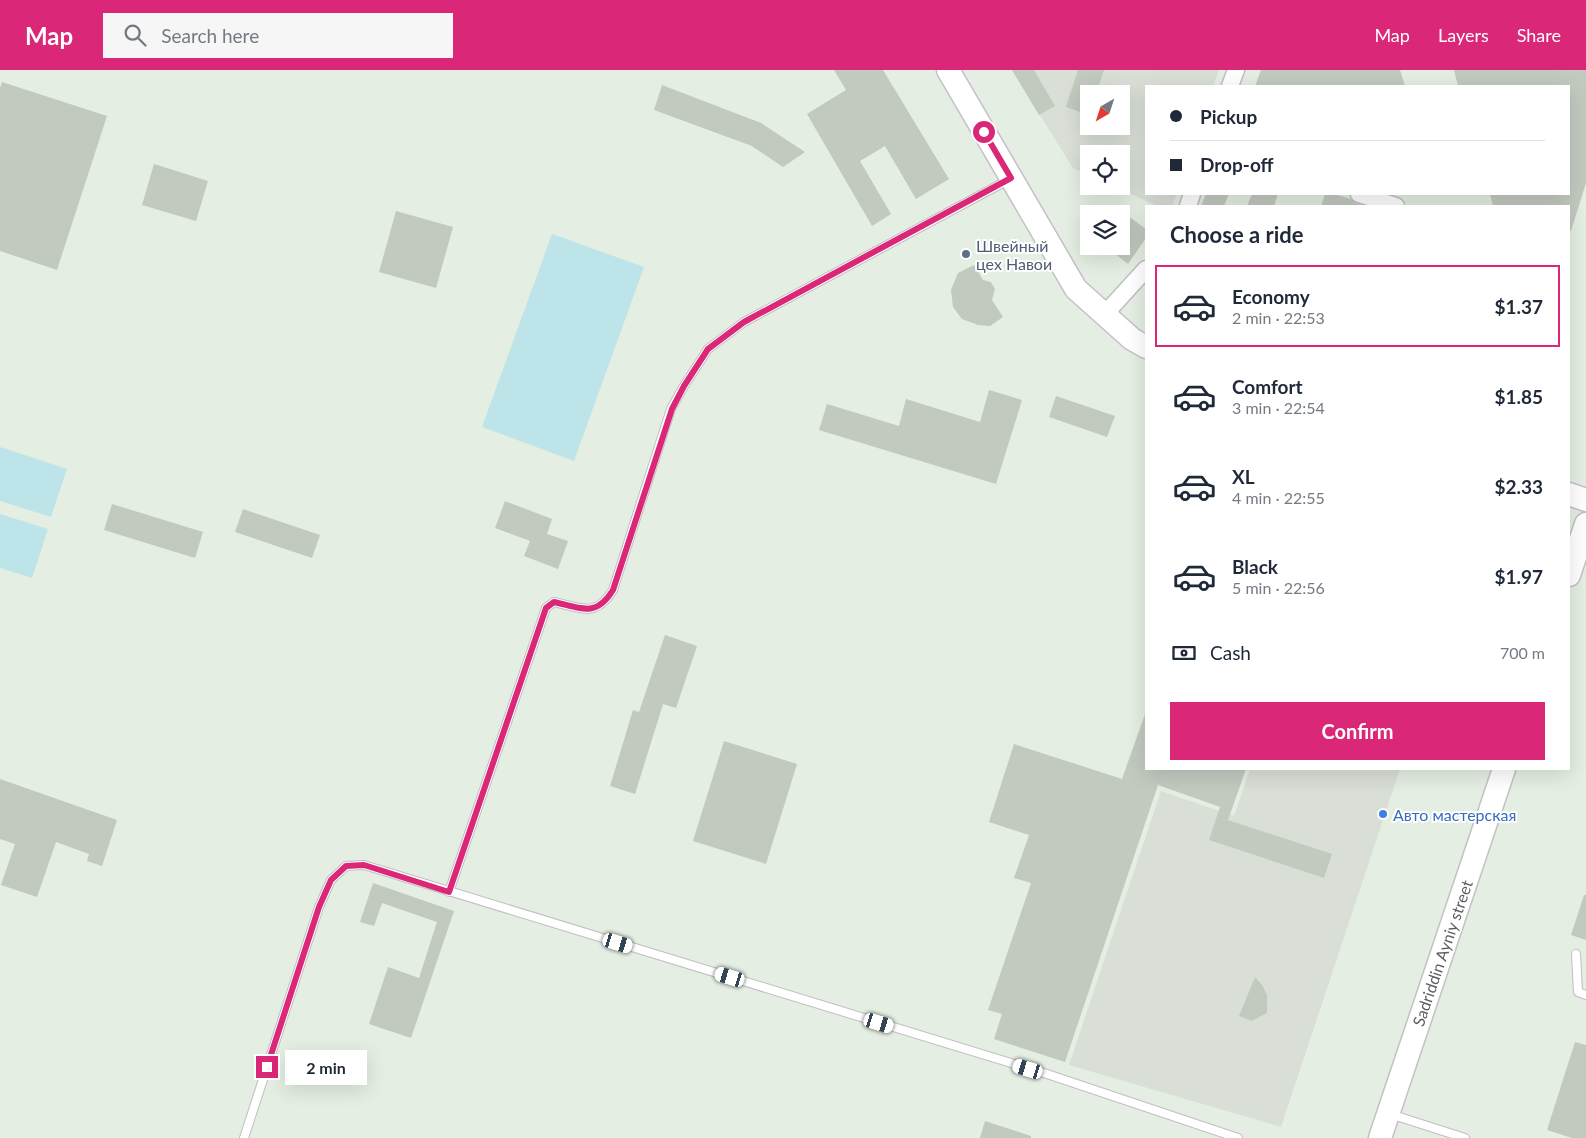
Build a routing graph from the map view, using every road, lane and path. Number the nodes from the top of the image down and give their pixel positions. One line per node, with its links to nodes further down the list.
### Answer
1 (948, 70): 4 (street)
2 (1236, 70): 3 (street)
3 (1230, 85)
4 (1011, 178): 8 (street); 15 (lane)
5 (1362, 195): 6 (street)
6 (1393, 205)
7 (1145, 270): 8 (street)
8 (1104, 315): 9 (street)
9 (1145, 346)
10 (1570, 494): 11 (street)
11 (1586, 500)
12 (1586, 524): 13 (street)
13 (1570, 572)
14 (1504, 770): 18 (street, Sadriddin Ayniy street)
15 (449, 892): 19 (lane); 20 (lane)
16 (1576, 954): 17 (lane)
17 (1586, 995)
18 (1388, 1113): 21 (street, Sadriddin Ayniy street); 22 (lane)
19 (244, 1138)
20 (1238, 1138)
21 (1380, 1138)
22 (1465, 1138)

